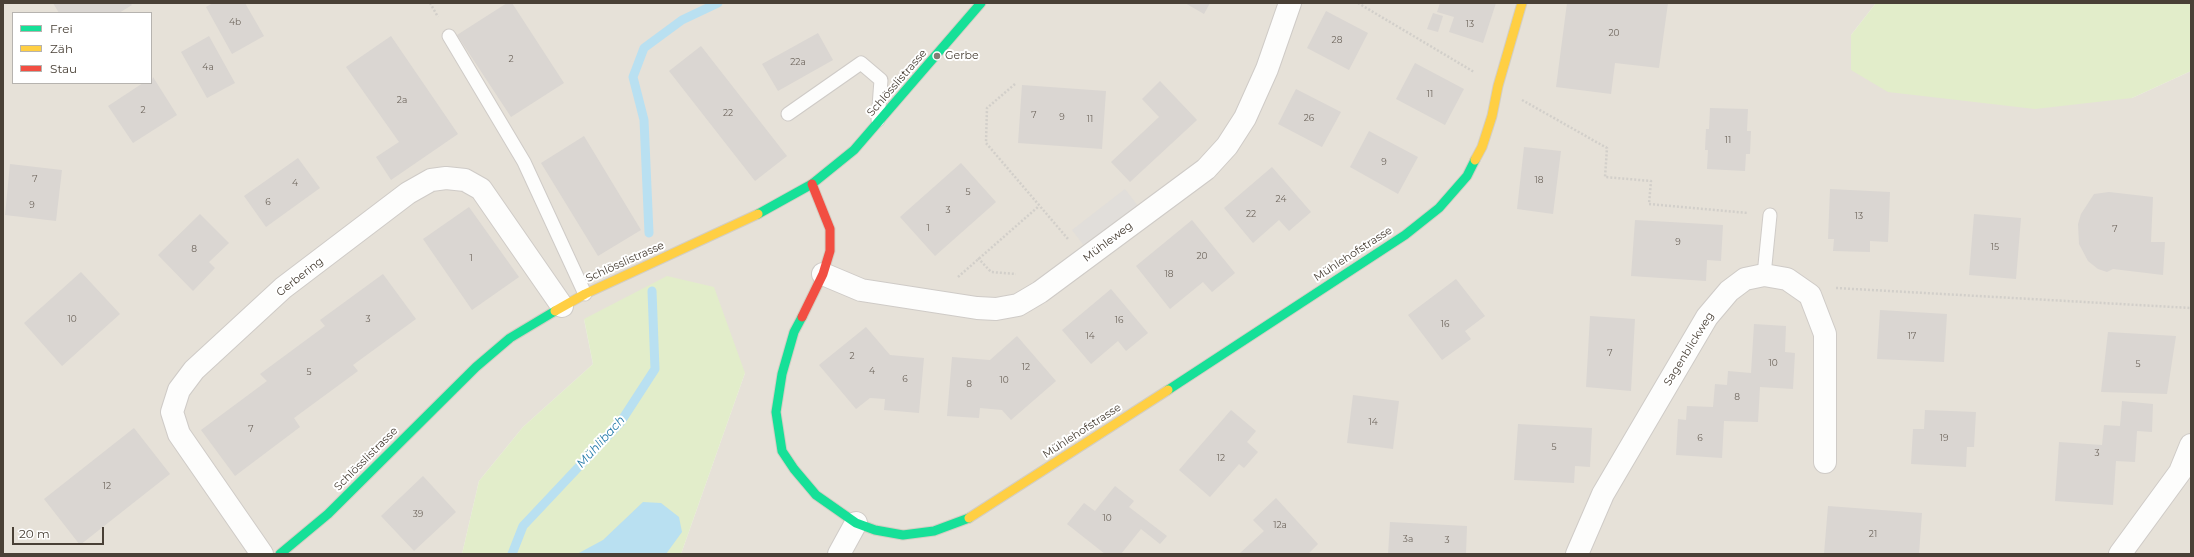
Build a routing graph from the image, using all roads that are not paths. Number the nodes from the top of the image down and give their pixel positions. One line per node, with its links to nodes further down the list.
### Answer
1 (981, 3): 6 (street, Schlösslistrasse)
2 (1290, 3): 9 (street, Mühleweg)
3 (1522, 3): 15 (street, Mühlehofstrasse)
4 (449, 36): 11 (lane)
5 (788, 114): 6 (lane)
6 (878, 124): 7 (street, Schlösslistrasse)
7 (812, 184): 9 (street, Mühlehofstrasse); 11 (street, Schlösslistrasse)
8 (1770, 215): 10 (lane)
9 (823, 274): 15 (street, Mühlehofstrasse)
10 (1764, 276): 14 (street, Sagenblickweg); 19 (street, Sagenblickweg)
11 (585, 294): 12 (street, Schlösslistrasse)
12 (562, 306): 16 (street, Gerbering); 17 (street, Schlösslistrasse)
13 (2191, 445): 20 (street)
14 (1825, 462)
15 (856, 523): 18 (street)
16 (262, 554)
17 (280, 554)
18 (839, 554)
19 (1577, 554)
20 (2120, 554)

